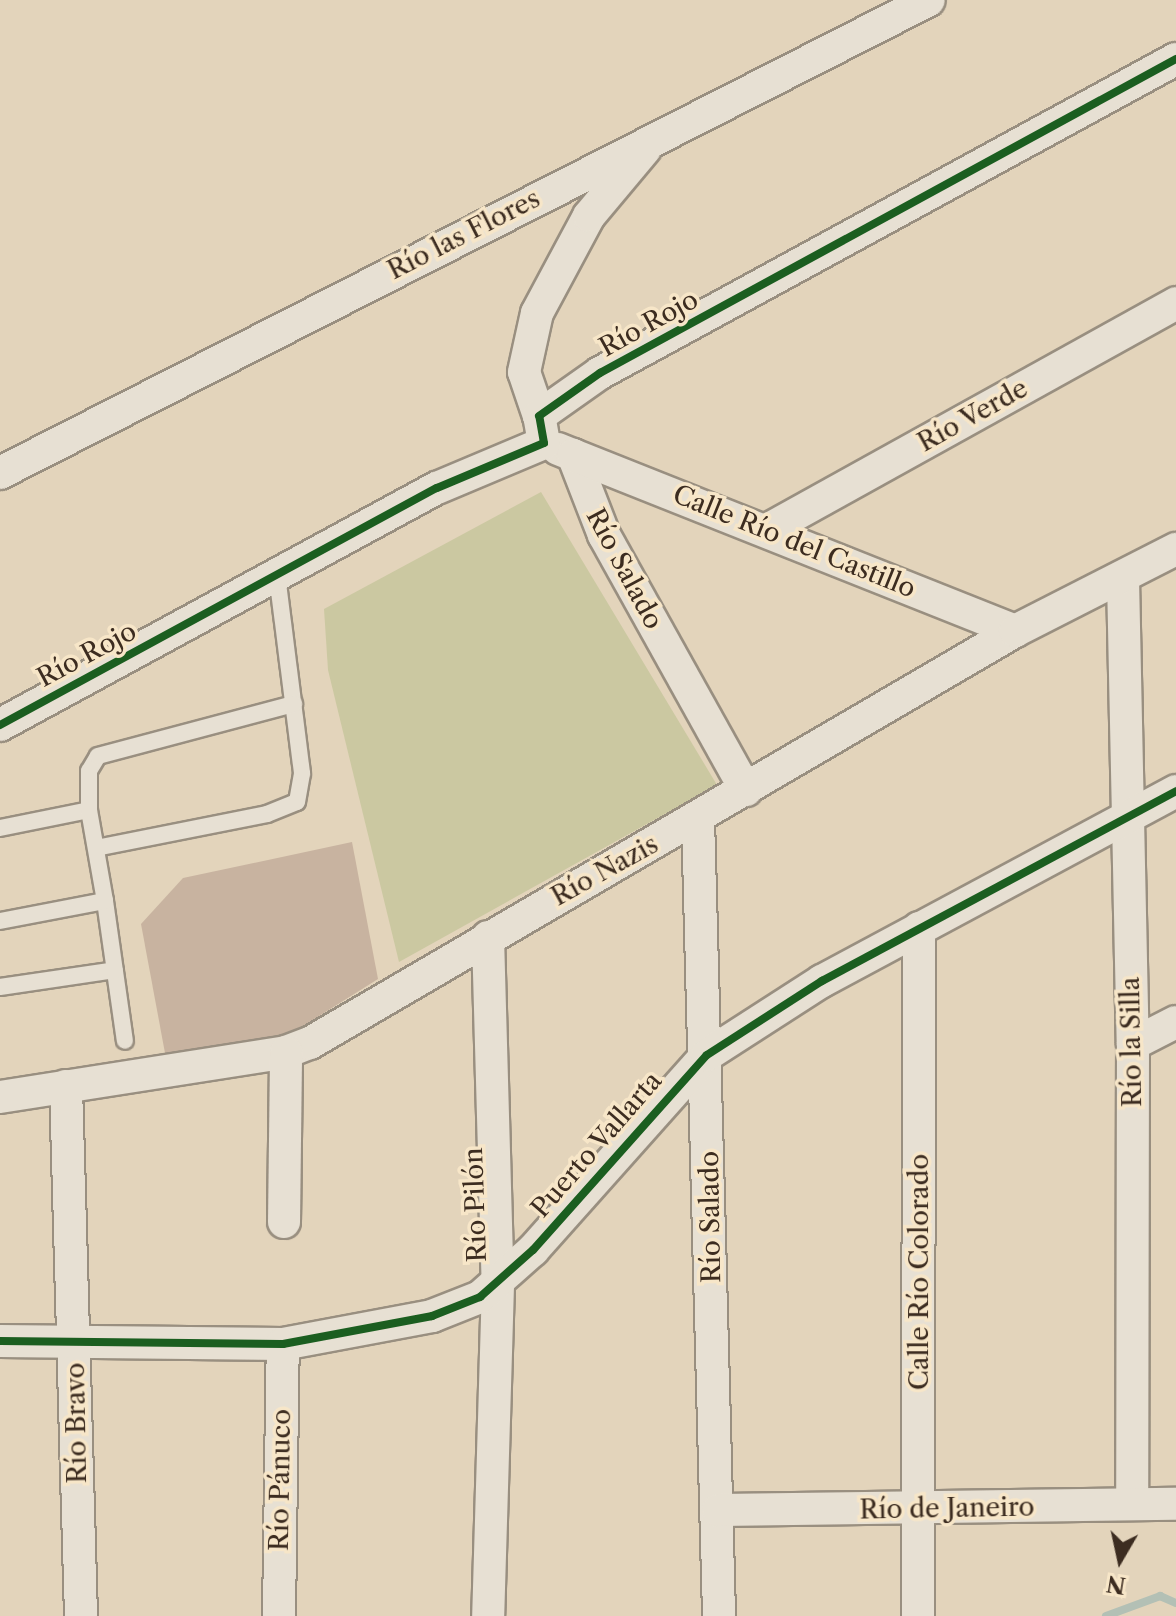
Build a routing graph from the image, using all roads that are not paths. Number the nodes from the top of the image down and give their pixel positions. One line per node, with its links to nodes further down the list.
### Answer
1 (929, 0): 3 (street, Río las Flores)
2 (1176, 59): 5 (street, Río Rojo)
3 (653, 138): 5 (street, Río Salado); 6 (street, Río las Flores)
4 (1176, 303): 7 (street, Río Verde)
5 (552, 438): 7 (street, Calle Río del Castillo); 9 (street, Río Rojo); 14 (street, Río Salado)
6 (0, 473)
7 (769, 529): 11 (street, Calle Río del Castillo)
8 (1176, 549): 10 (street, Río Nazis)
9 (277, 575): 12 (lane); 13 (street, Río Rojo)
10 (1123, 579): 11 (street, Río Nazis); 18 (street, Río la Silla)
11 (1015, 631): 14 (street, Río Nazis)
12 (294, 704): 16 (lane); 20 (lane)
13 (0, 725)
14 (746, 790): 17 (street, Río Nazis)
15 (1176, 791): 18 (street, Puerto Vallarta)
16 (89, 810): 19 (lane); 20 (lane)
17 (698, 818): 24 (street, Río Nazis); 31 (street, Río Salado)
18 (1127, 819): 23 (street, Puerto Vallarta); 29 (street, Río la Silla)
19 (0, 828)
20 (96, 848): 21 (lane)
21 (105, 901): 22 (lane); 25 (lane)
22 (0, 921)
23 (919, 928): 31 (street, Puerto Vallarta); 42 (street, Calle Río Colorado)
24 (488, 937): 30 (street, Río Nazis); 35 (street, Río Pilón)
25 (115, 970): 26 (lane); 28 (lane)
26 (0, 987)
27 (1176, 1022): 29 (street)
28 (125, 1041)
29 (1133, 1044): 39 (street, Río la Silla)
30 (286, 1052): 32 (street, Río Nazis); 34 (street)
31 (707, 1055): 35 (street, Puerto Vallarta); 41 (street, Río Salado)
32 (66, 1086): 33 (street, Río Nazis); 36 (street, Río Bravo)
33 (0, 1097)
34 (284, 1222)
35 (498, 1285): 38 (street, Puerto Vallarta); 45 (street, Río Pilón)
36 (75, 1339): 37 (street, Puerto Vallarta); 38 (street, Puerto Vallarta); 43 (street, Río Bravo)
37 (0, 1341)
38 (283, 1344): 44 (street, Río Pánuco)
39 (1132, 1504): 40 (street, Río de Janeiro); 42 (street, Río de Janeiro)
40 (1176, 1504)
41 (718, 1510): 42 (street, Río de Janeiro); 46 (street, Río Salado)
42 (921, 1510): 47 (street, Calle Río Colorado)
43 (81, 1616)
44 (279, 1616)
45 (488, 1616)
46 (719, 1616)
47 (918, 1616)

